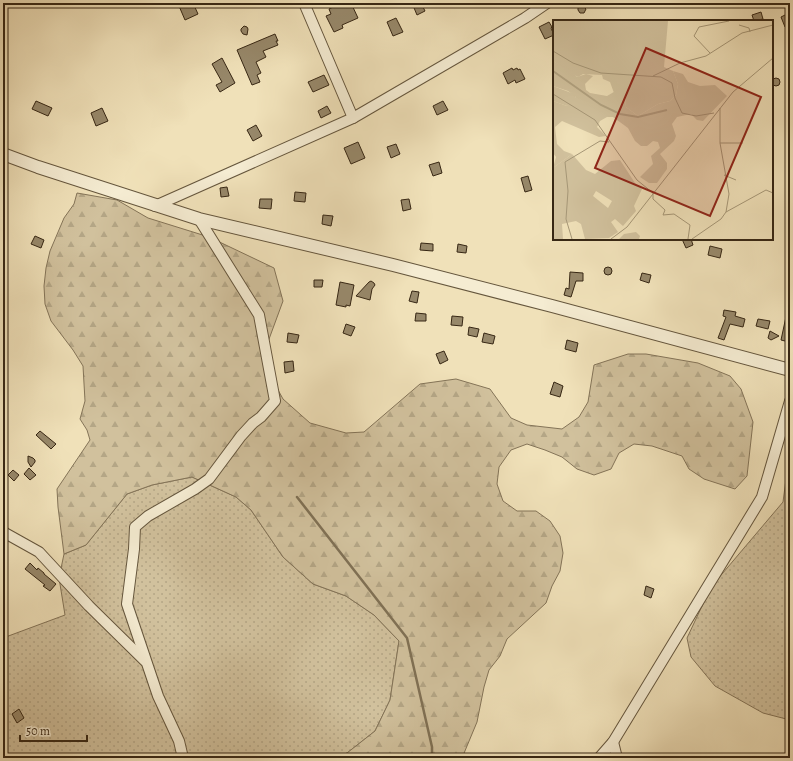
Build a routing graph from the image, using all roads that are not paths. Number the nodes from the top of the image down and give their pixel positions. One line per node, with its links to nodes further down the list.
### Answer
1 (304, 3): 3 (street)
2 (547, 3): 3 (street)
3 (353, 118): 5 (street)
4 (3, 154): 5 (street)
5 (155, 206): 6 (street)
6 (199, 219): 7 (street); 10 (street)
7 (790, 370)
8 (790, 401): 11 (street)
9 (3, 531): 10 (street)
10 (147, 662): 12 (street)
11 (613, 742): 13 (street); 14 (street)
12 (183, 758)
13 (599, 758)
14 (617, 758)

